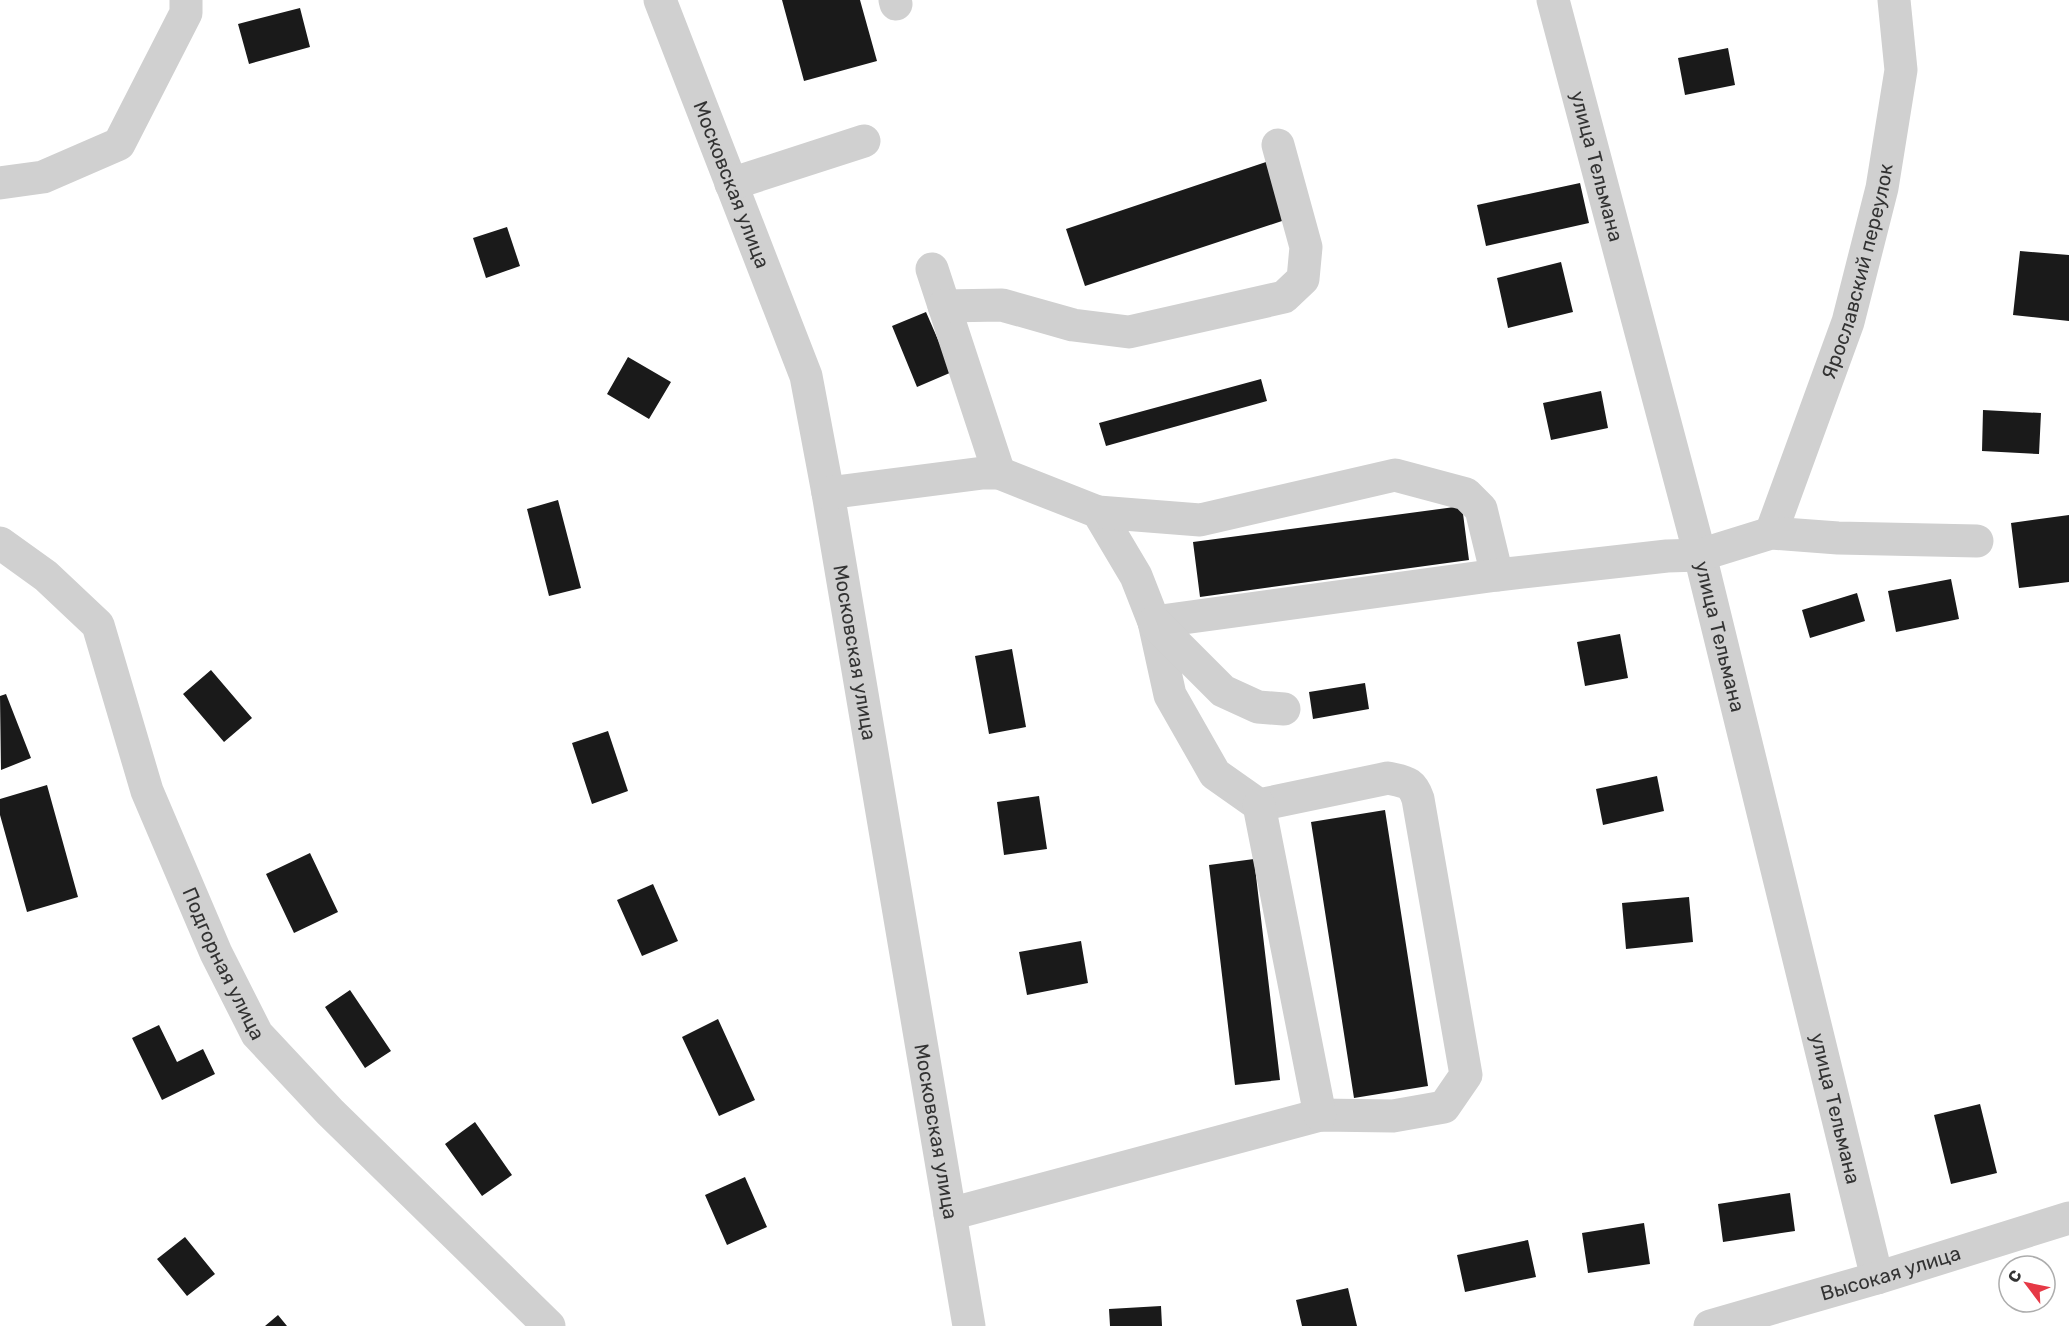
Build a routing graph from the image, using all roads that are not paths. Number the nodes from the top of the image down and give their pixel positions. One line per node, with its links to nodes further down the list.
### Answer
1 (186, 0): 7 (street)
2 (660, 0): 8 (street, Московская улица)
3 (1552, 0): 17 (street, улица Тельмана)
4 (1894, 0): 14 (street, Ярославский переулок)
5 (864, 141): 8 (street)
6 (1278, 145): 10 (street)
7 (0, 183)
8 (731, 184): 12 (street, Московская улица)
9 (932, 269): 10 (street)
10 (944, 306): 11 (street)
11 (999, 473): 12 (street); 13 (street)
12 (828, 493): 23 (street, Московская улица)
13 (1098, 512): 18 (street); 19 (street)
14 (1772, 533): 15 (street); 17 (street)
15 (1977, 541)
16 (0, 543): 26 (street, Подгорная улица)
17 (1700, 555): 18 (street); 25 (street, улица Тельмана)
18 (1497, 574): 19 (street)
19 (1154, 622): 20 (street); 21 (street)
20 (1284, 709)
21 (1259, 805): 22 (street); 22 (street)
22 (1320, 1115): 23 (street)
23 (950, 1214): 27 (street, Московская улица)
24 (2069, 1218): 25 (street, Высокая улица)
25 (1877, 1278): 28 (street, Высокая улица)
26 (549, 1326)
27 (969, 1326)
28 (1710, 1326)

